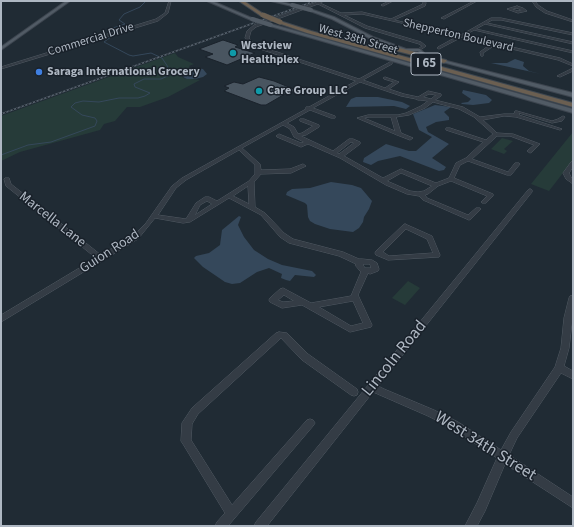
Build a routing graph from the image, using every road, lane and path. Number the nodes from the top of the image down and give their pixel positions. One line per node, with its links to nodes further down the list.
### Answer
1 (68, 1): 36 (main road)
2 (170, 1): 47 (street, Commercial Drive)
3 (209, 1): 31 (main road, West 38th Street, bridge)
4 (241, 1): 18 (highway, I 65)
5 (248, 1): 18 (highway, I 65)
6 (273, 1): 37 (main road, West 38th Street, bridge)
7 (323, 1): 12 (street)
8 (392, 1): 13 (street)
9 (424, 1): 21 (street)
10 (476, 1): 20 (street)
11 (533, 1): 16 (street)
12 (318, 3): 19 (street); 52 (street)
13 (382, 5)
14 (530, 9): 17 (street)
15 (536, 9): 16 (street)
16 (541, 9): 23 (street)
17 (524, 10)
18 (266, 14): 22 (highway, I 65, bridge)
19 (342, 14): 21 (street, Shepperton Boulevard); 38 (street)
20 (443, 18)
21 (391, 20): 29 (street, Shepperton Boulevard)
22 (282, 21): 25 (highway, I 65); 41 (highway); 58 (highway, I 65)
23 (573, 22)
24 (484, 23): 26 (street); 27 (street); 30 (street)
25 (300, 26): 44 (highway); 57 (highway, I 65)
26 (473, 29): 29 (street); 34 (street)
27 (558, 31): 28 (street); 30 (street)
28 (573, 34)
29 (462, 36): 33 (street, Shepperton Boulevard); 35 (street)
30 (549, 38): 32 (street); 34 (street)
31 (326, 41): 41 (main road, West 38th Street); 45 (main road)
32 (573, 43)
33 (494, 44): 40 (street, Shepperton Boulevard); 43 (street)
34 (540, 45): 39 (street); 40 (street)
35 (439, 48)
36 (1, 49)
37 (405, 50): 38 (main road); 42 (main road, West 38th Street)
38 (419, 50): 42 (main road)
39 (573, 52)
40 (530, 53): 46 (street, Shepperton Boulevard)
41 (375, 54): 48 (main road, West 38th Street)
42 (424, 55): 44 (main road, West 38th Street)
43 (482, 56)
44 (444, 61): 54 (main road, West 38th Street)
45 (391, 63): 48 (main road); 52 (street, Guion Road)
46 (573, 65)
47 (1, 68)
48 (421, 68): 60 (main road, West 38th Street)
49 (573, 69): 50 (street)
50 (559, 76)
51 (385, 78): 53 (street)
52 (360, 80): 53 (street); 59 (street, Guion Road)
53 (386, 89): 55 (street)
54 (573, 95)
55 (418, 99): 56 (street); 56 (street)
56 (431, 101): 61 (street); 64 (street)
57 (573, 101)
58 (573, 105)
59 (308, 108): 63 (street); 66 (street, Guion Road)
60 (573, 111)
61 (393, 116): 70 (street); 70 (street)
62 (563, 117): 67 (street)
63 (334, 118)
64 (479, 118): 67 (street); 71 (street)
65 (302, 120): 73 (street)
66 (283, 123): 73 (street); 77 (street, Guion Road)
67 (548, 124): 69 (street)
68 (448, 129): 76 (street)
69 (560, 129)
70 (399, 134): 74 (street)
71 (496, 134): 76 (street); 78 (street)
72 (278, 136): 75 (street)
73 (296, 136): 75 (street)
74 (410, 138)
75 (308, 142): 79 (street)
76 (487, 142): 81 (street)
77 (239, 148): 85 (street); 99 (street, Guion Road)
78 (530, 151)
79 (333, 153): 80 (street); 80 (street)
80 (340, 156): 89 (street)
81 (468, 159): 83 (street); 87 (street)
82 (573, 163): 88 (street)
83 (518, 164)
84 (303, 166): 85 (street)
85 (258, 172): 90 (street)
86 (7, 178): 102 (street, Marcella Lane)
87 (450, 179): 91 (street); 95 (street)
88 (571, 180)
89 (382, 181): 91 (street); 93 (street)
90 (251, 182): 94 (street); 97 (street)
91 (435, 186): 93 (street)
92 (530, 191): 112 (street, Lincoln Road)
93 (421, 194): 98 (street)
94 (229, 196): 96 (street); 97 (street)
95 (484, 202)
96 (217, 204): 100 (street); 100 (street)
97 (252, 208): 104 (street)
98 (478, 209)
99 (154, 216): 100 (street); 102 (street, Guion Road)
100 (188, 221)
101 (378, 253): 101 (street); 103 (street)
102 (102, 259): 109 (street, Guion Road)
103 (369, 261): 104 (street); 105 (street)
104 (361, 263): 105 (street)
105 (365, 271): 106 (street)
106 (355, 298): 108 (street); 108 (street)
107 (573, 298): 110 (street)
108 (307, 304): 108 (street)
109 (1, 320)
110 (559, 368): 111 (street); 115 (street)
111 (573, 375)
112 (373, 387): 115 (street, West 34th Street); 119 (street, Lincoln Road)
113 (354, 392): 117 (street)
114 (310, 423): 117 (street)
115 (503, 457): 116 (street, West 34th Street); 120 (street)
116 (573, 503)
117 (232, 514): 118 (street)
118 (221, 526)
119 (260, 526)
120 (471, 526)

